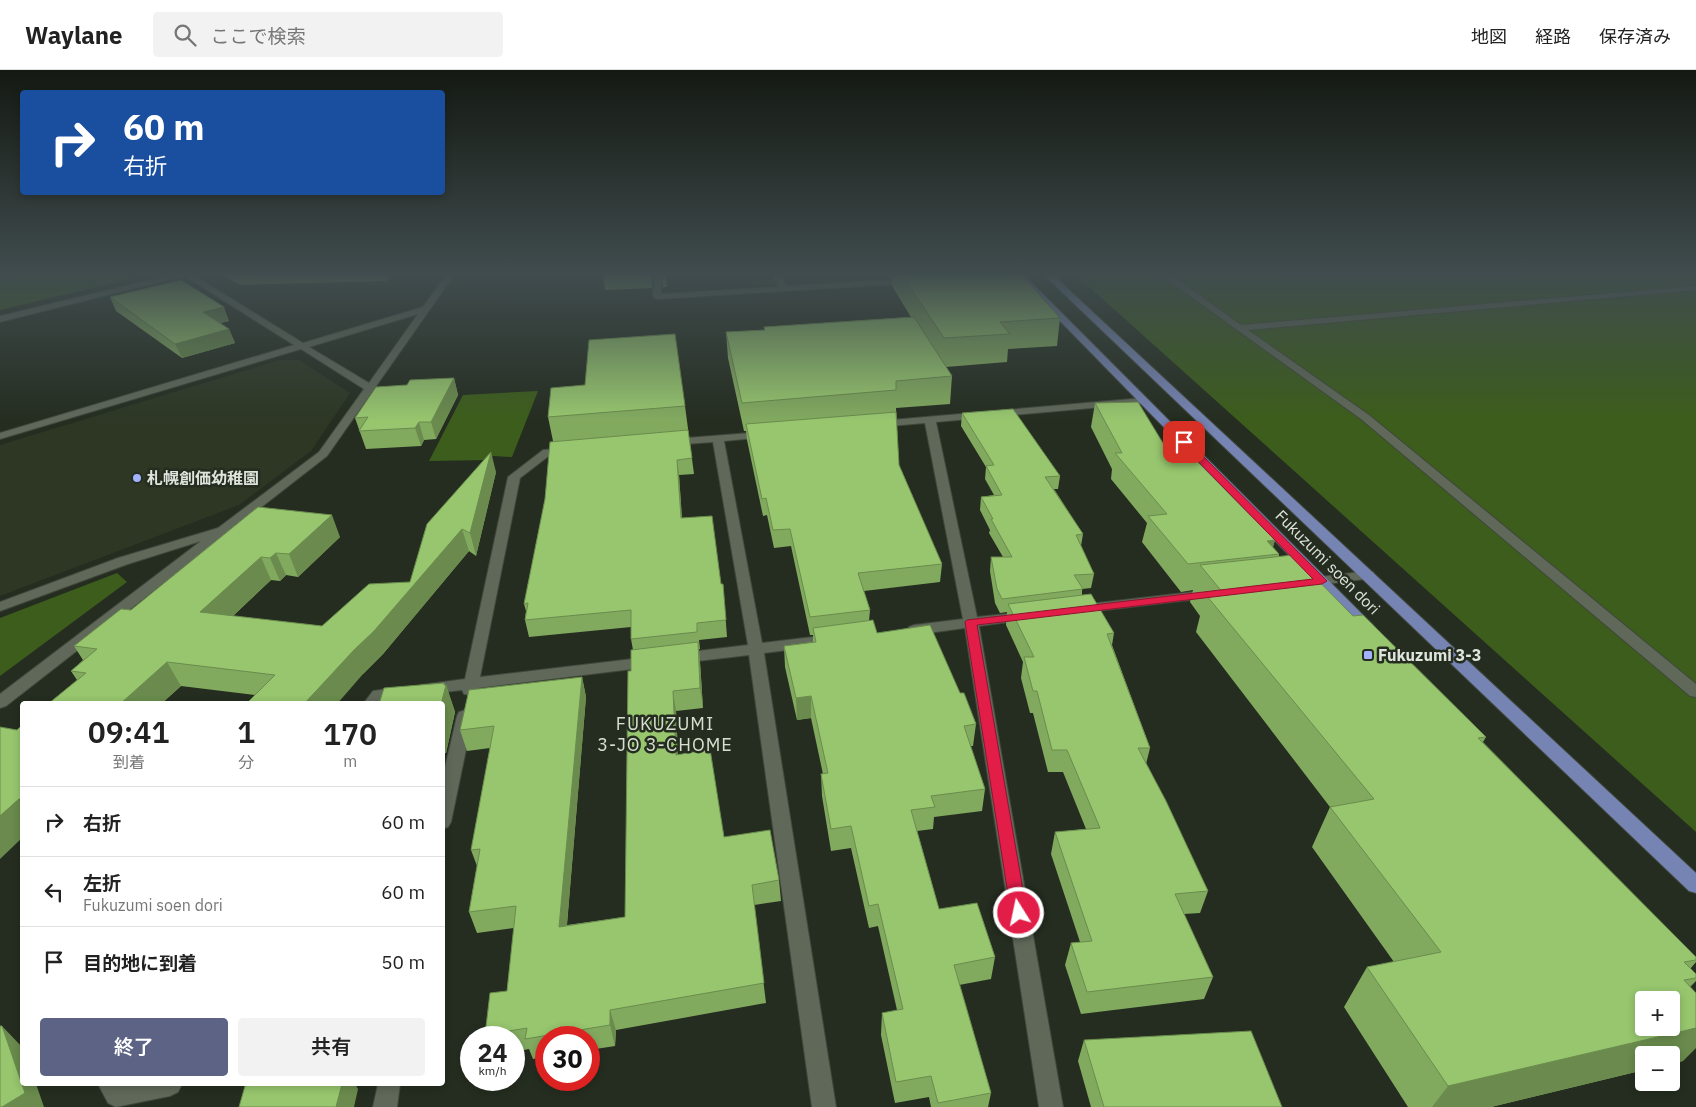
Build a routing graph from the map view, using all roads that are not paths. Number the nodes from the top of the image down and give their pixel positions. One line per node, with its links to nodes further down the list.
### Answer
1 (265, 323): 10 (street)
2 (377, 323): 10 (street)
3 (416, 323): 11 (street)
4 (1067, 323): 12 (main road, Fukuzumi soen dori)
5 (1100, 323): 21 (main road, Fukuzumi soen dori)
6 (1234, 323): 9 (street)
7 (1314, 323): 9 (street)
8 (1326, 323): 9 (street)
9 (1243, 330): 34 (street)
10 (301, 346): 11 (street); 16 (street)
11 (370, 388): 20 (street)
12 (1143, 401): 13 (street); 22 (main road, Fukuzumi soen dori)
13 (930, 420): 14 (street); 28 (street)
14 (871, 425)
15 (775, 434): 17 (street)
16 (0, 436)
17 (718, 439): 18 (street); 32 (street)
18 (661, 443)
19 (575, 450): 33 (street)
20 (227, 528): 25 (street); 36 (street)
21 (1368, 575): 22 (street); 38 (main road, Fukuzumi soen dori)
22 (1322, 581): 23 (street); 30 (main road, Fukuzumi soen dori)
23 (1292, 584)
24 (1224, 592): 26 (street)
25 (0, 607)
26 (1068, 611)
27 (1039, 614): 28 (street)
28 (971, 622): 29 (street); 44 (street)
29 (902, 631)
30 (1377, 637)
31 (834, 640): 32 (street)
32 (756, 650): 33 (street); 43 (street)
33 (472, 683): 35 (street); 37 (street)
34 (1696, 692)
35 (374, 701)
36 (0, 702)
37 (445, 808)
38 (1696, 885)
39 (111, 1086): 40 (street)
40 (160, 1086)
41 (389, 1086): 42 (street)
42 (385, 1107)
43 (824, 1107)
44 (1052, 1107)

